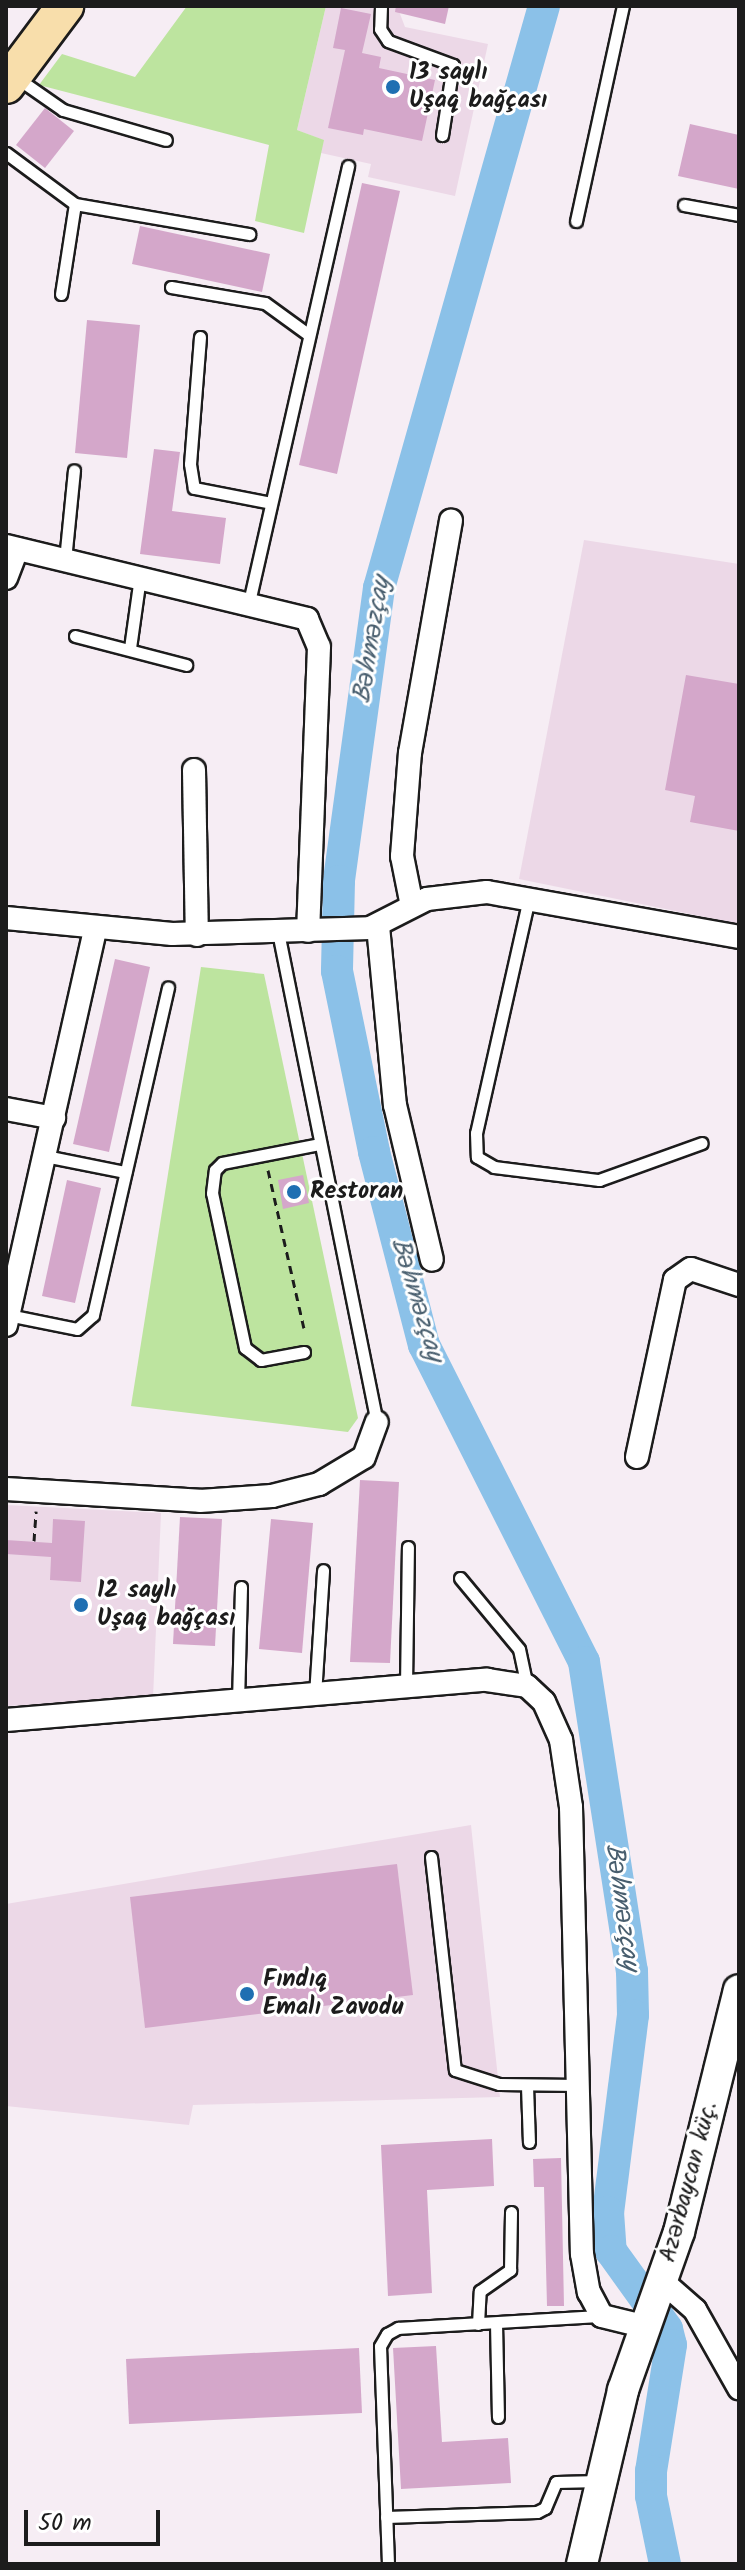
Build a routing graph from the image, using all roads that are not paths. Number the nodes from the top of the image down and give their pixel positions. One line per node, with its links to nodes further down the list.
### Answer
1 (65, 6): 4 (highway)
2 (381, 6): 5 (lane)
3 (623, 6): 12 (lane)
4 (10, 80): 6 (lane)
5 (442, 135)
6 (166, 140)
7 (6, 153): 9 (lane)
8 (348, 166): 16 (lane)
9 (75, 204): 13 (lane); 15 (lane)
10 (684, 205): 11 (lane)
11 (739, 215)
12 (576, 221)
13 (249, 234)
14 (171, 287): 16 (lane)
15 (61, 294)
16 (309, 335): 19 (lane)
17 (200, 337): 19 (lane)
18 (74, 470): 22 (lane)
19 (271, 503): 25 (lane)
20 (451, 521): 31 (street)
21 (12, 547): 22 (street); 24 (street)
22 (65, 560): 23 (street)
23 (140, 577): 25 (street); 27 (lane)
24 (6, 578)
25 (249, 602): 35 (street)
26 (75, 636): 27 (lane)
27 (130, 648): 28 (lane)
28 (186, 665)
29 (194, 770): 37 (street)
30 (529, 898): 31 (street); 38 (street); 42 (lane)
31 (412, 906): 34 (street)
32 (6, 918): 33 (street)
33 (96, 927): 37 (street); 41 (street)
34 (374, 927): 35 (street); 46 (street)
35 (313, 931): 36 (street)
36 (278, 932): 37 (street); 43 (lane)
37 (197, 935)
38 (739, 937)
39 (168, 987): 45 (lane)
40 (6, 1109): 41 (street)
41 (54, 1118): 44 (street)
42 (702, 1143)
43 (320, 1144): 49 (lane); 50 (lane)
44 (45, 1156): 45 (lane); 48 (street)
45 (125, 1172): 48 (lane)
46 (432, 1260)
47 (739, 1285): 51 (street)
48 (7, 1320)
49 (304, 1352)
50 (377, 1422): 52 (street)
51 (637, 1457)
52 (6, 1489)
53 (408, 1547): 57 (lane)
54 (323, 1570): 59 (lane)
55 (460, 1578): 58 (lane)
56 (241, 1587): 60 (lane)
57 (406, 1686): 58 (street); 59 (street)
58 (527, 1686): 64 (street)
59 (315, 1696): 60 (street)
60 (238, 1703): 61 (street)
61 (6, 1720)
62 (431, 1857): 65 (lane)
63 (739, 1990): 68 (main road, Azərbaycan küç.)
64 (578, 2085): 65 (lane); 69 (street)
65 (527, 2086): 66 (lane)
66 (529, 2142)
67 (511, 2212): 71 (lane)
68 (662, 2281): 72 (main road, Azərbaycan küç.); 73 (street)
69 (602, 2316): 70 (lane); 72 (street)
70 (496, 2323): 71 (lane); 74 (lane)
71 (478, 2324): 76 (lane)
72 (643, 2326): 75 (main road)
73 (739, 2388)
74 (498, 2417)
75 (601, 2480): 76 (lane); 78 (main road)
76 (386, 2517): 77 (lane)
77 (388, 2564)
78 (582, 2564)

